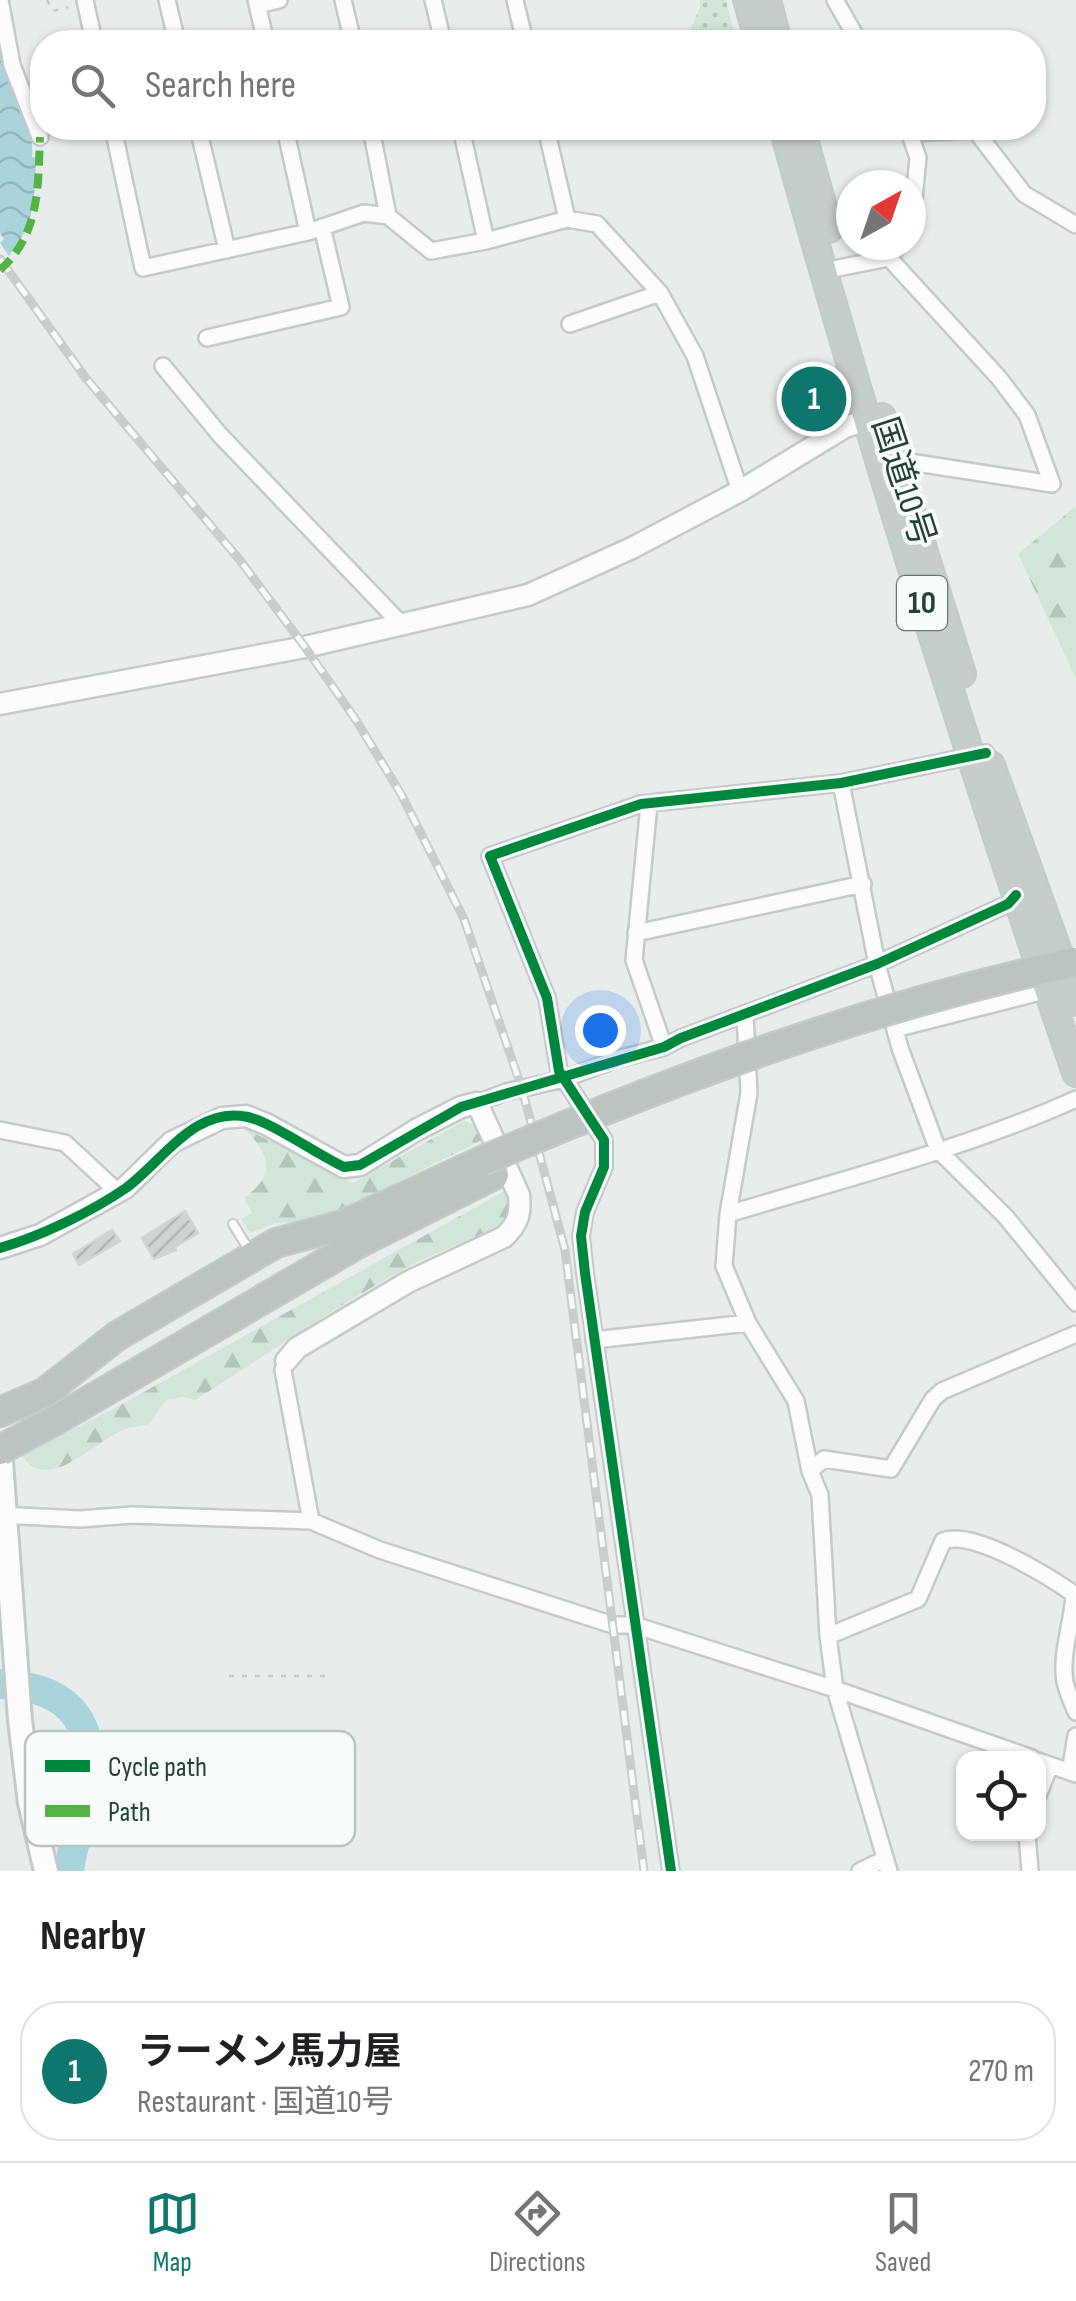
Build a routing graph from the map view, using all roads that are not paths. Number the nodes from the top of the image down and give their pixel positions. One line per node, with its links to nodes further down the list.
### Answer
1 (0, 0): 21 (street)
2 (167, 0): 13 (street)
3 (280, 0): 11 (street)
4 (343, 0): 15 (street)
5 (433, 0): 16 (street)
6 (515, 0): 17 (street)
7 (747, 0): 18 (highway)
8 (767, 0): 19 (highway)
9 (835, 0): 20 (street)
10 (85, 1): 12 (street)
11 (257, 2): 14 (street)
12 (91, 30)
13 (175, 30)
14 (263, 30)
15 (349, 30)
16 (440, 30)
17 (522, 30)
18 (756, 30)
19 (775, 30)
20 (852, 30)
21 (30, 111)
22 (115, 140): 38 (street)
23 (201, 140): 38 (street)
24 (289, 140): 36 (street)
25 (374, 140): 33 (street)
26 (464, 140): 37 (street)
27 (549, 140): 34 (street)
28 (787, 140): 41 (highway, 国道10号 / 10)
29 (804, 140): 41 (highway, 国道10号 / 10)
30 (913, 140): 32 (street)
31 (983, 140): 35 (street)
32 (917, 170)
33 (388, 216): 36 (street); 37 (street)
34 (567, 219): 37 (street); 42 (street)
35 (1076, 225)
36 (315, 230): 38 (street); 44 (street)
37 (486, 241)
38 (227, 250)
39 (864, 260): 41 (street)
40 (901, 260): 47 (street)
41 (831, 269): 46 (highway, 国道10号 / 10)
42 (660, 293): 43 (street); 48 (street)
43 (570, 324)
44 (206, 338)
45 (163, 366): 49 (street)
46 (874, 417): 47 (highway, 国道10号 / 10); 48 (street); 51 (highway, 国道10号 / 10)
47 (897, 460): 51 (highway, 国道10号 / 10)
48 (740, 491): 49 (street)
49 (402, 625): 50 (street)
50 (0, 704)
51 (979, 755): 52 (street); 55 (highway, 国道10号 / 10); 58 (highway, 国道10号 / 10)
52 (841, 783): 53 (street); 54 (street)
53 (649, 804): 56 (street); 64 (street)
54 (862, 884): 56 (street); 57 (street)
55 (1016, 895): 57 (street); 58 (highway, 国道10号 / 10)
56 (636, 932): 62 (street)
57 (877, 964): 59 (street); 60 (street)
58 (1066, 975): 59 (street); 61 (street); 63 (highway, 国道10号 / 10); 69 (highway)
59 (888, 1001): 61 (street)
60 (745, 1015): 62 (street); 71 (street)
61 (896, 1030): 68 (street)
62 (664, 1047): 64 (street)
63 (1076, 1074)
64 (564, 1079): 66 (street); 78 (street)
65 (1076, 1099): 68 (street)
66 (478, 1103): 70 (street); 79 (street)
67 (0, 1130): 70 (street)
68 (938, 1150): 71 (street); 75 (street)
69 (488, 1168): 74 (highway); 81 (highway, bridge)
70 (118, 1192): 73 (street)
71 (728, 1214): 76 (street)
72 (233, 1224): 74 (lane)
73 (0, 1248)
74 (252, 1256): 80 (highway)
75 (1076, 1303)
76 (748, 1323): 78 (street); 82 (street)
77 (1076, 1334): 82 (street)
78 (594, 1340): 85 (street)
79 (286, 1361): 84 (street)
80 (0, 1412)
81 (0, 1447): 83 (main road)
82 (810, 1471): 86 (street)
83 (2, 1514): 84 (street); 91 (main road)
84 (312, 1521): 85 (street)
85 (634, 1625): 87 (street); 98 (street)
86 (828, 1636): 87 (street); 88 (street)
87 (835, 1690): 90 (street); 96 (street)
88 (1076, 1712)
89 (1076, 1736): 93 (street)
90 (1011, 1751)
91 (25, 1762)
92 (1046, 1763): 93 (street)
93 (1073, 1773)
94 (1028, 1841): 100 (street)
95 (40, 1846): 97 (main road)
96 (887, 1865): 99 (street)
97 (46, 1871)
98 (671, 1871)
99 (860, 1871)
100 (1030, 1871)

